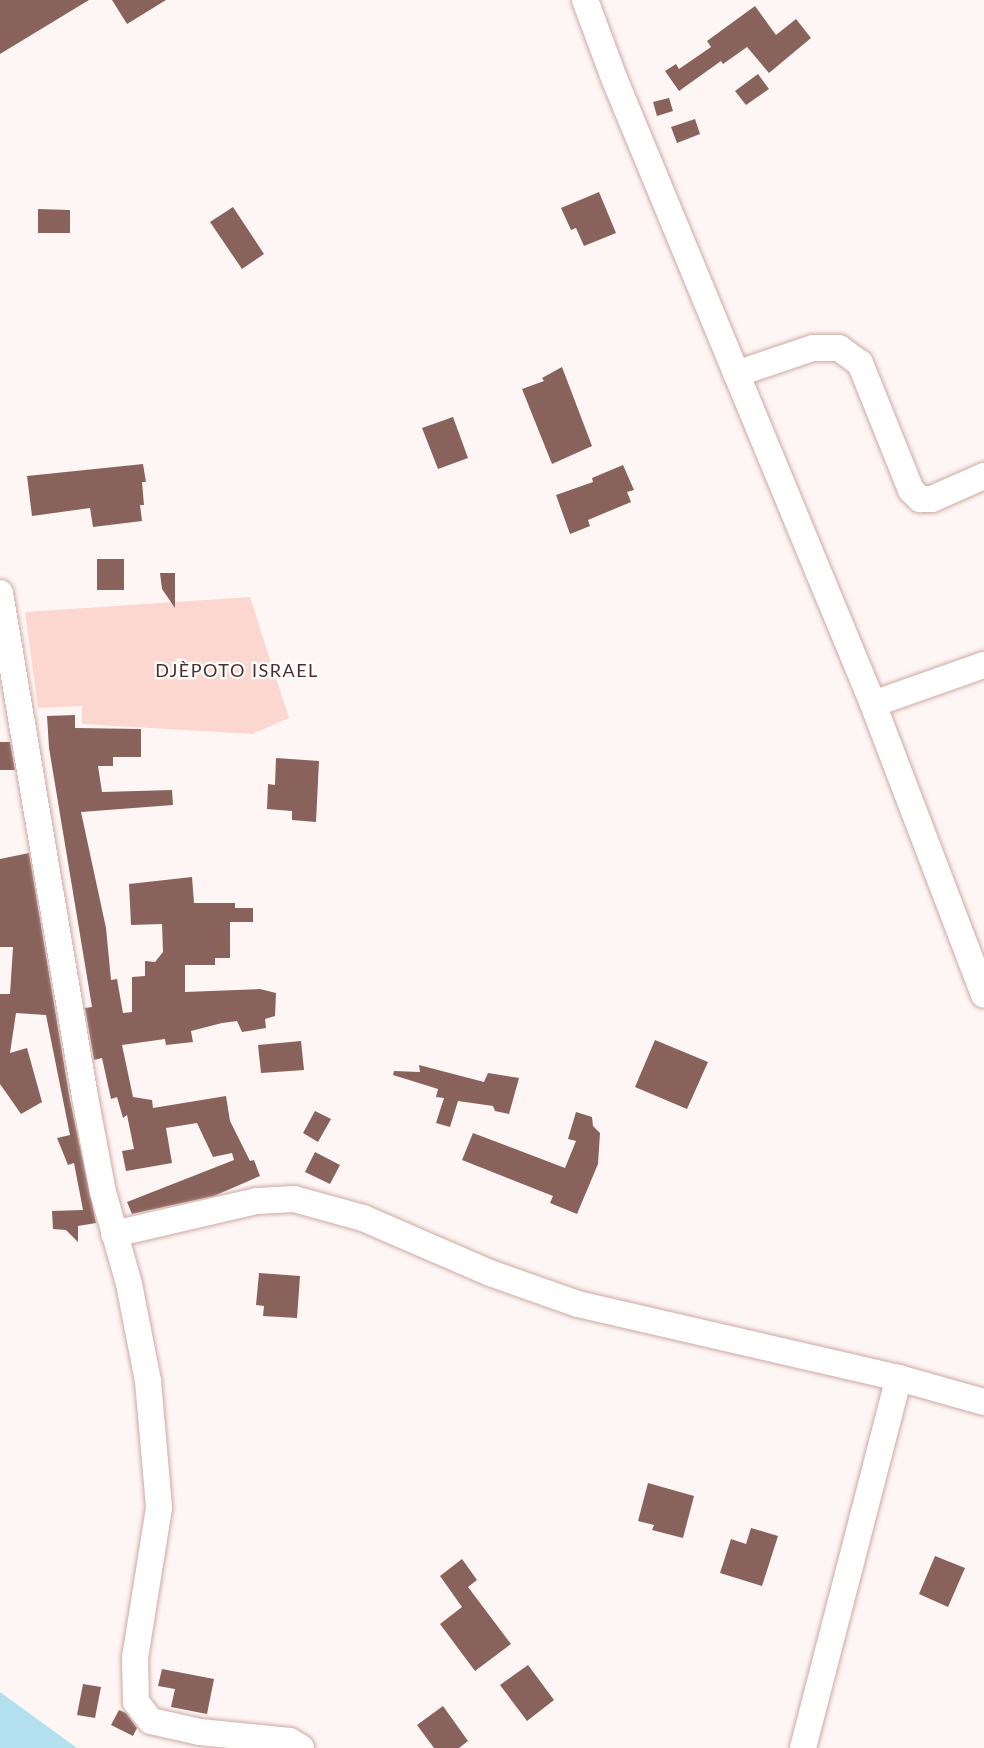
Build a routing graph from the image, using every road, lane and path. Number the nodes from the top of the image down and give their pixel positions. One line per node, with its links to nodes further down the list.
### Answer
1 (585, 0): 2 (street)
2 (736, 374): 3 (street); 6 (street)
3 (984, 476)
4 (0, 593): 7 (street)
5 (984, 665): 6 (street)
6 (873, 704): 8 (street)
7 (10, 713): 9 (street)
8 (984, 995)
9 (114, 1234): 10 (street); 12 (street)
10 (899, 1378): 11 (street); 13 (street)
11 (984, 1402)
12 (301, 1748)
13 (803, 1748)

